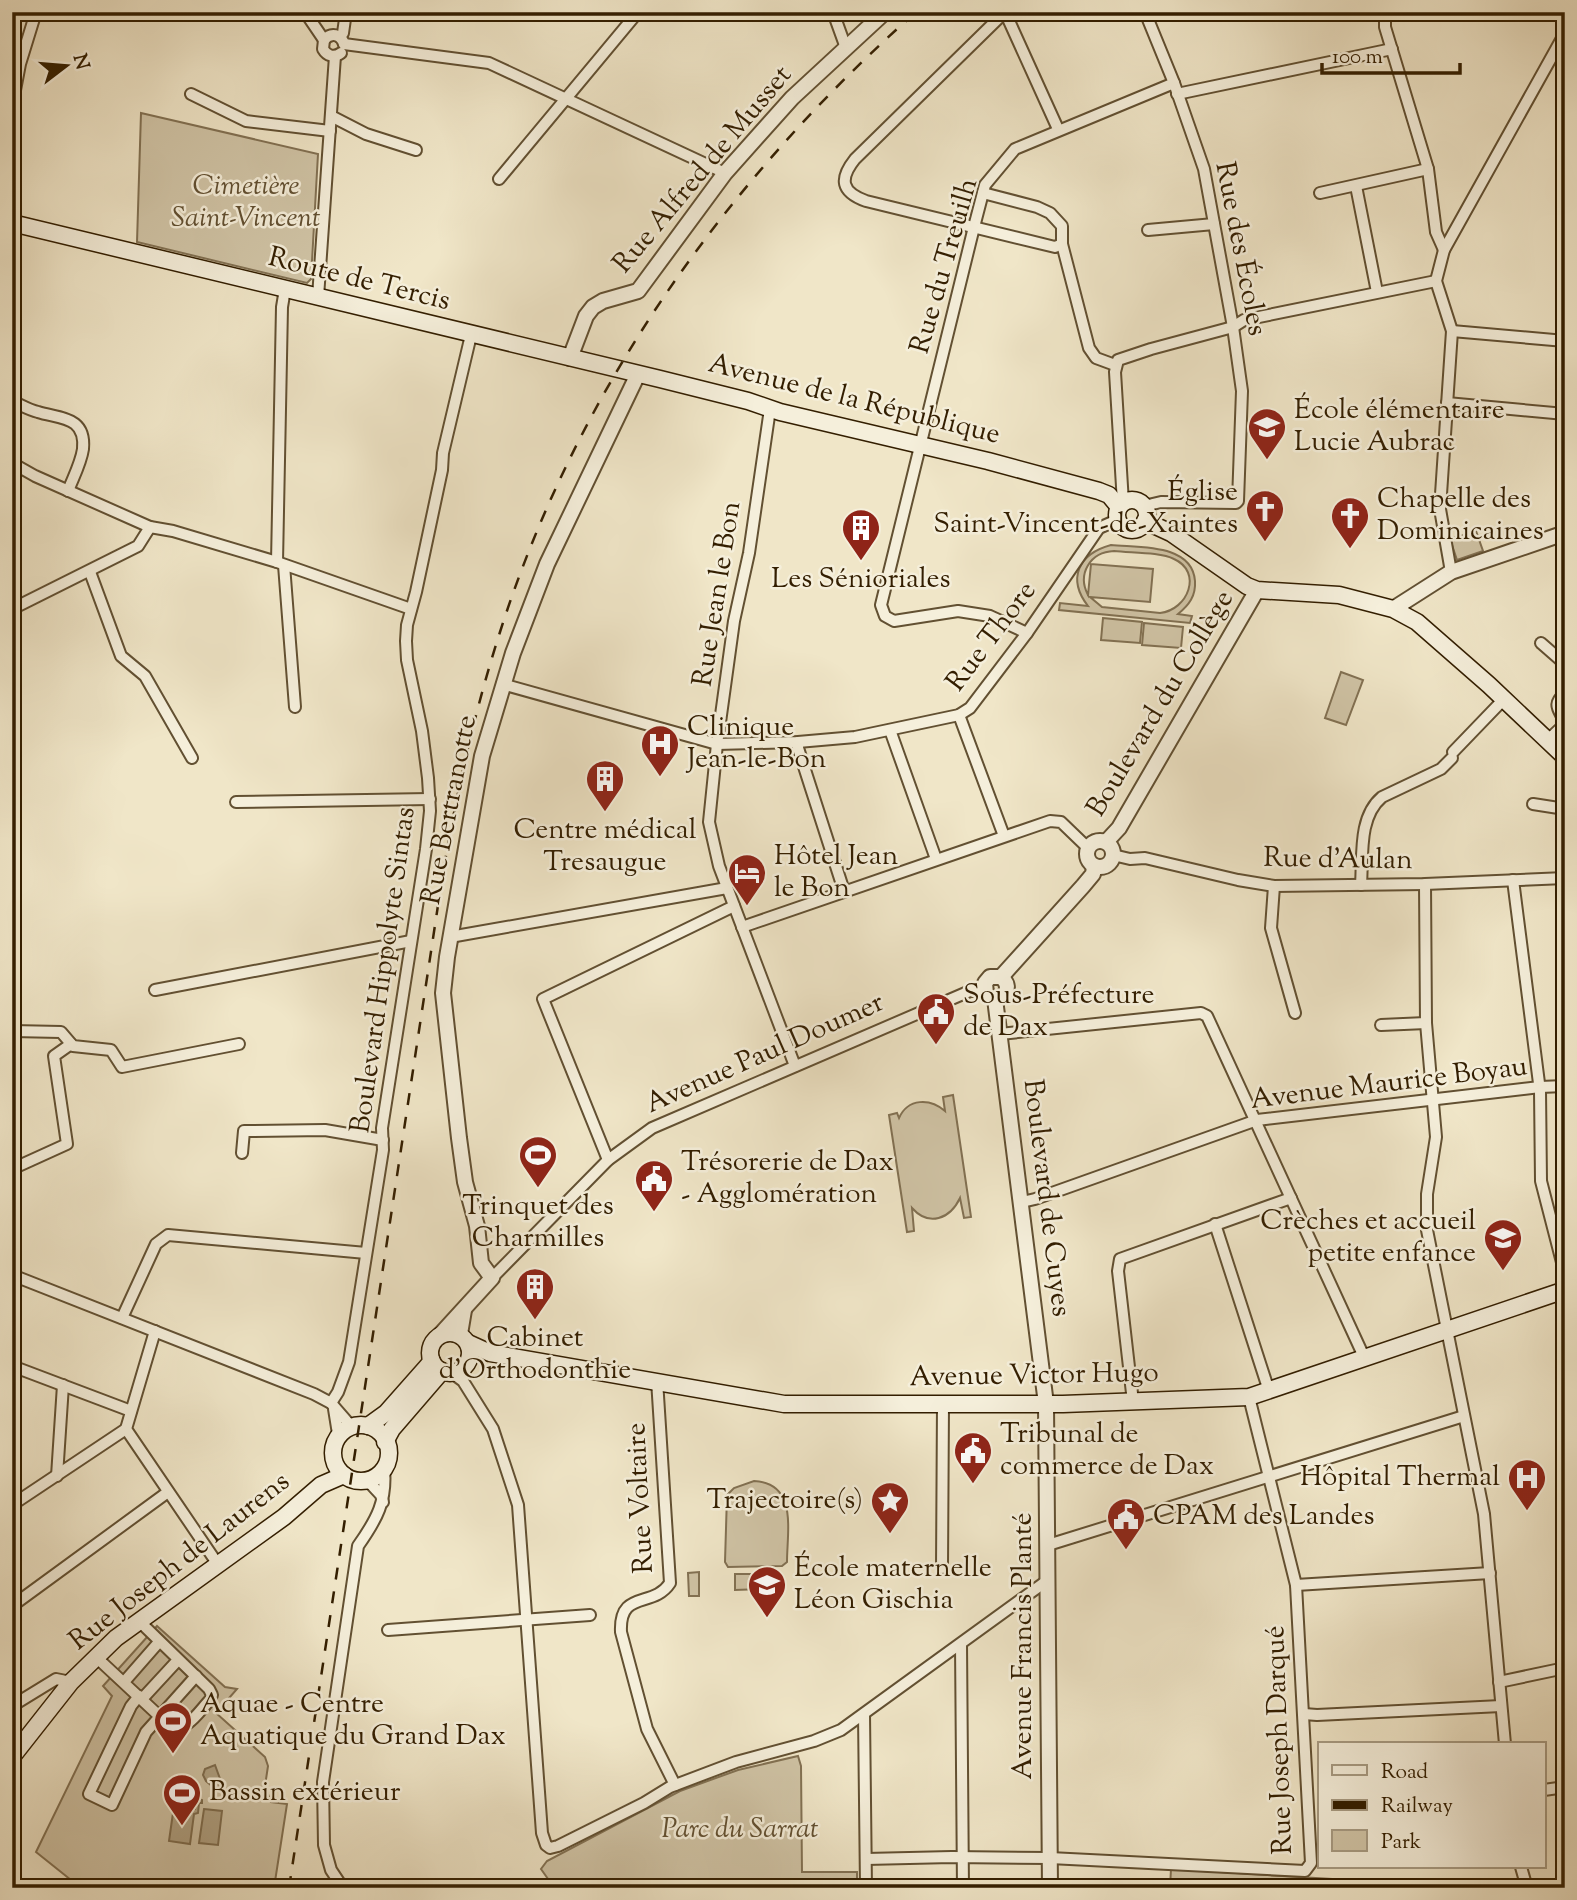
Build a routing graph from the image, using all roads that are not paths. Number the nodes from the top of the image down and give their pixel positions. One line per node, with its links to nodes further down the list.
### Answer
1 (36, 12): 16 (street)
2 (305, 12): 11 (street)
3 (346, 12): 12 (street)
4 (638, 12): 19 (street)
5 (833, 12): 13 (street)
6 (886, 12): 13 (street, Rue Alfred de Musset)
7 (1005, 12): 22 (street); 33 (street)
8 (1145, 12): 17 (street, Rue des Écoles)
9 (1385, 12): 14 (street)
10 (1565, 33): 36 (street)
11 (324, 40): 12 (street); 15 (street)
12 (342, 41): 15 (street); 19 (street)
13 (846, 48): 26 (street, Rue Alfred de Musset)
14 (1392, 49): 17 (street, Rue du Treuilh); 25 (street)
15 (335, 56): 21 (street)
16 (16, 62): 20 (street)
17 (1175, 88): 22 (street, Rue du Treuilh); 32 (street, Rue des Écoles)
18 (191, 94): 23 (street)
19 (567, 98): 26 (street); 27 (street)
20 (12, 106)
21 (331, 116): 23 (street); 24 (street)
22 (1058, 130): 29 (street, Rue du Treuilh)
23 (330, 131): 40 (street)
24 (416, 150)
25 (1428, 170): 28 (street); 36 (street)
26 (726, 173): 45 (street, Rue Alfred de Musset)
27 (499, 179)
28 (1356, 186): 30 (street); 39 (street)
29 (983, 193): 33 (street, Rue du Treuilh); 35 (street)
30 (1320, 193)
31 (12, 223): 38 (main road, Route de Tercis)
32 (1214, 224): 34 (street); 41 (street, Rue des Écoles)
33 (974, 227): 35 (street); 52 (street, Rue du Treuilh)
34 (1147, 230)
35 (1062, 244): 46 (street)
36 (1444, 250): 37 (street)
37 (1436, 281): 39 (street); 42 (street)
38 (285, 289): 40 (main road, Route de Tercis); 59 (street)
39 (1377, 292): 41 (street)
40 (318, 297): 43 (main road, Route de Tercis)
41 (1233, 327): 46 (street); 56 (street, Rue des Écoles)
42 (1452, 331): 44 (street); 49 (street)
43 (471, 335): 45 (main road, Route de Tercis); 64 (street, Boulevard Hippolyte Sintas)
44 (1565, 341)
45 (570, 358): 47 (main road, Avenue de la République)
46 (1115, 365): 55 (street)
47 (638, 374): 50 (main road, Avenue de la République); 69 (street, Rue Bertranotte)
48 (12, 401): 54 (street)
49 (1447, 404): 51 (street); 61 (street)
50 (770, 409): 52 (main road, Avenue de la République); 78 (street, Rue Jean le Bon)
51 (1565, 414)
52 (919, 446): 55 (main road, Avenue de la République); 66 (street, Rue du Treuilh)
53 (12, 463): 54 (street)
54 (68, 491): 57 (street)
55 (1120, 510): 56 (main road); 56 (main road); 66 (street, Rue Thore)
56 (1145, 514): 62 (main road)
57 (150, 527): 59 (street); 60 (street)
58 (1565, 533): 61 (street)
59 (281, 564): 64 (street); 72 (street)
60 (90, 572): 63 (street); 80 (street)
61 (1451, 572): 65 (street)
62 (1257, 590): 65 (main road); 87 (street, Boulevard du Collège)
63 (12, 609)
64 (411, 609): 81 (street, Boulevard Hippolyte Sintas)
65 (1393, 609): 71 (main road)
66 (1027, 633): 73 (street, Rue Thore)
67 (1541, 643): 68 (street)
68 (1565, 664)
69 (502, 684): 78 (street, Rue Thore); 99 (street, Rue Bertranotte)
70 (1565, 694): 74 (street)
71 (1504, 699): 76 (main road); 93 (street)
72 (295, 707)
73 (959, 715): 75 (street, Rue Thore); 85 (street)
74 (1565, 723): 76 (street)
75 (890, 730): 77 (street, Rue Thore); 88 (street)
76 (1548, 740): 79 (main road)
77 (798, 742): 78 (street, Rue Thore); 96 (street)
78 (717, 744): 95 (street, Rue Jean le Bon)
79 (1565, 757)
80 (191, 758)
81 (430, 799): 82 (street); 100 (street, Boulevard Hippolyte Sintas)
82 (236, 802)
83 (1533, 804): 84 (street)
84 (1565, 809)
85 (1004, 836): 86 (street); 88 (street)
86 (1088, 848): 87 (street); 89 (street)
87 (1110, 848): 89 (street); 94 (street, Rue d'Aulan)
88 (936, 859): 96 (street)
89 (1094, 866): 102 (street)
90 (1565, 878): 91 (street, Rue d'Aulan)
91 (1513, 880): 92 (street, Rue d'Aulan); 112 (street)
92 (1425, 884): 93 (street, Rue d'Aulan); 104 (street)
93 (1361, 885): 94 (street, Rue d'Aulan)
94 (1274, 886): 103 (street)
95 (727, 888): 97 (street, Rue Jean le Bon); 99 (street)
96 (844, 891): 98 (street)
97 (734, 906): 98 (street, Rue Jean le Bon); 117 (street)
98 (742, 927): 110 (street, Rue Jean le Bon)
99 (450, 937): 125 (street, Rue Bertranotte)
100 (411, 941): 101 (street); 115 (street, Boulevard Hippolyte Sintas)
101 (155, 990)
102 (990, 995): 107 (street, Boulevard de Cuyes); 110 (street, Avenue Paul Doumer)
103 (1295, 1013)
104 (1426, 1023): 105 (street); 113 (street)
105 (1381, 1025)
106 (12, 1031): 108 (street)
107 (1000, 1034): 114 (street); 120 (street, Boulevard de Cuyes)
108 (71, 1044): 109 (street); 118 (street)
109 (239, 1044)
110 (795, 1066): 117 (street, Avenue Paul Doumer)
111 (1565, 1086): 112 (street, Avenue Maurice Boyau)
112 (1540, 1087): 113 (street, Avenue Maurice Boyau); 123 (street)
113 (1433, 1100): 114 (street, Avenue Maurice Boyau); 130 (street)
114 (1257, 1120): 119 (street); 120 (street, Avenue Maurice Boyau)
115 (383, 1140): 116 (street); 122 (street, Boulevard Hippolyte Sintas)
116 (242, 1153)
117 (608, 1160): 125 (street, Avenue Paul Doumer)
118 (12, 1169)
119 (1292, 1198): 121 (street); 134 (street)
120 (1022, 1202): 143 (street, Boulevard de Cuyes)
121 (1215, 1224): 139 (street); 141 (street)
122 (366, 1253): 128 (street); 144 (street, Boulevard Hippolyte Sintas)
123 (1565, 1274)
124 (12, 1275): 128 (street)
125 (492, 1278): 127 (street, Avenue Paul Doumer)
126 (1565, 1290): 130 (main road, Avenue Victor Hugo)
127 (464, 1310): 131 (street, Avenue Paul Doumer); 132 (street)
128 (122, 1318): 129 (street)
129 (155, 1331): 144 (street); 145 (street)
130 (1446, 1332): 134 (main road, Avenue Victor Hugo); 146 (street)
131 (439, 1336): 132 (main road); 136 (main road)
132 (464, 1339): 133 (main road, Avenue Victor Hugo); 136 (main road)
133 (490, 1353): 136 (main road, Avenue Victor Hugo); 137 (main road, Avenue Victor Hugo)
134 (1364, 1359): 139 (main road, Avenue Victor Hugo)
135 (12, 1366): 138 (street)
136 (453, 1369): 147 (main road, Avenue Victor Hugo); 150 (main road, Avenue Victor Hugo); 169 (street)
137 (657, 1380): 142 (main road, Avenue Victor Hugo); 189 (street, Rue Voltaire)
138 (63, 1385): 145 (street); 154 (street)
139 (1269, 1391): 140 (main road, Avenue Victor Hugo)
140 (1249, 1397): 141 (main road, Avenue Victor Hugo); 155 (street, Rue Joseph Darqué)
141 (1133, 1402): 143 (main road, Avenue Victor Hugo)
142 (943, 1404): 143 (main road, Avenue Victor Hugo); 163 (street)
143 (1046, 1404): 161 (street, Avenue Francis Planté)
144 (332, 1405): 149 (street)
145 (131, 1411): 148 (street)
146 (1464, 1416): 155 (street); 164 (street)
147 (368, 1426): 149 (main road); 150 (main road)
148 (126, 1429): 154 (street); 158 (street)
149 (344, 1430): 151 (main road)
150 (385, 1442): 152 (main road)
151 (334, 1460): 153 (main road); 157 (main road, Rue Joseph de Laurens)
152 (384, 1468): 156 (main road); 159 (street)
153 (344, 1475): 156 (main road); 157 (main road, Rue Joseph de Laurens)
154 (57, 1476): 160 (street)
155 (1270, 1476): 161 (street); 166 (street, Rue Joseph Darqué)
156 (368, 1480): 159 (street)
157 (321, 1485): 162 (main road, Rue Joseph de Laurens)
158 (168, 1492): 162 (street); 167 (street)
159 (383, 1502): 198 (street)
160 (12, 1505)
161 (1048, 1545): 165 (street, Avenue Francis Planté)
162 (219, 1566): 170 (main road, Rue Joseph de Laurens)
163 (942, 1568)
164 (1490, 1573): 166 (street); 180 (street)
165 (1048, 1580): 173 (street); 193 (street, Avenue Francis Planté)
166 (1296, 1586): 185 (street, Rue Joseph Darqué)
167 (12, 1606)
168 (590, 1615): 169 (street)
169 (527, 1620): 171 (street); 189 (street)
170 (139, 1621): 172 (street); 174 (main road, Rue Joseph de Laurens)
171 (388, 1630)
172 (159, 1642): 175 (street); 179 (street)
173 (961, 1644): 184 (street); 192 (street)
174 (96, 1657): 178 (main road, Rue Joseph de Laurens); 179 (street)
175 (178, 1660): 177 (street); 181 (street)
176 (1565, 1668): 180 (street)
177 (196, 1676): 186 (street); 186 (street)
178 (71, 1682): 182 (street, Rue Joseph de Laurens); 188 (main road, Rue Joseph de Laurens)
179 (124, 1682): 181 (street)
180 (1499, 1682): 183 (street)
181 (140, 1698): 186 (street); 186 (street)
182 (12, 1706)
183 (1501, 1706): 185 (street); 187 (street)
184 (864, 1714): 189 (street); 194 (street)
185 (1304, 1714): 193 (street, Rue Joseph Darqué)
186 (160, 1716)
187 (1505, 1742)
188 (12, 1757)
189 (675, 1785)
190 (1565, 1787): 191 (street)
191 (1546, 1790)
192 (962, 1857): 193 (street); 194 (street); 200 (street)
193 (1050, 1858): 201 (street, Avenue Francis Planté)
194 (866, 1859): 199 (street)
195 (1521, 1868): 196 (street)
196 (1526, 1887): 197 (street)
197 (1565, 1887)
198 (343, 1888)
199 (866, 1888)
200 (962, 1888)
201 (1050, 1888)

